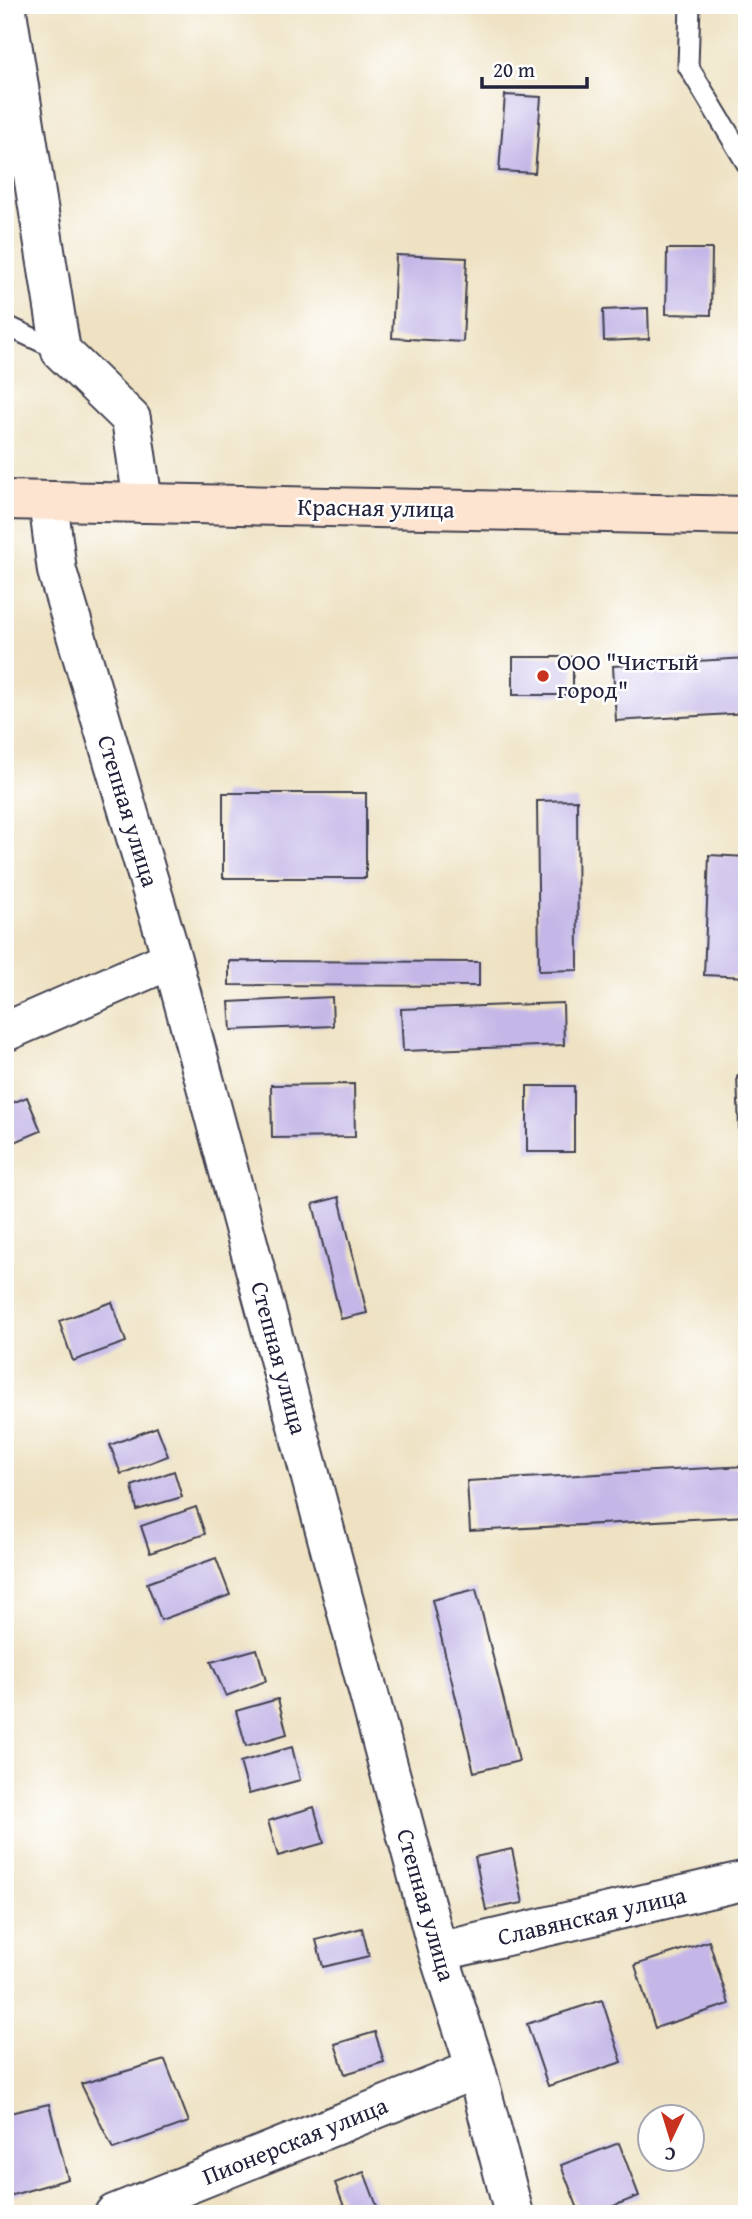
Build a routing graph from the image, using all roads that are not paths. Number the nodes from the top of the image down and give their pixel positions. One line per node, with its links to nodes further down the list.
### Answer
1 (6, 5): 5 (street)
2 (690, 5): 3 (lane)
3 (747, 164)
4 (5, 325): 5 (lane)
5 (61, 351): 8 (street)
6 (5, 500): 7 (main road, Красная улица)
7 (48, 501): 8 (main road, Красная улица); 10 (street, Степная улица)
8 (143, 503): 9 (main road, Красная улица)
9 (747, 516)
10 (172, 959): 11 (street); 13 (street, Степная улица)
11 (5, 1032)
12 (747, 1880): 13 (street, Славянская улица)
13 (438, 1952): 14 (street, Степная улица)
14 (476, 2068): 15 (street, Пионерская улица); 16 (street, Степная улица)
15 (114, 2214)
16 (514, 2214)

